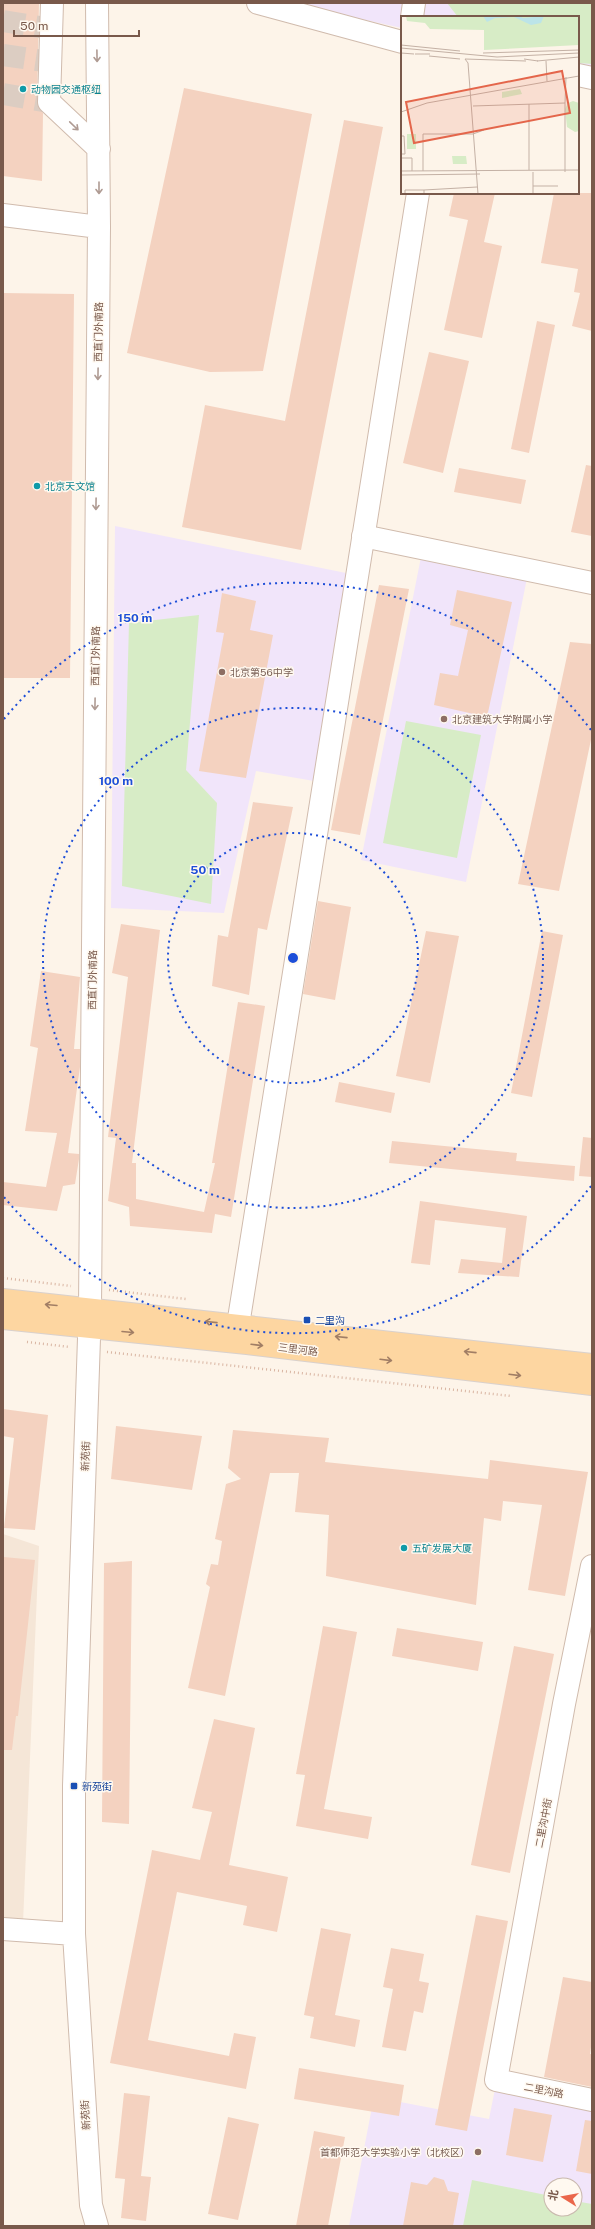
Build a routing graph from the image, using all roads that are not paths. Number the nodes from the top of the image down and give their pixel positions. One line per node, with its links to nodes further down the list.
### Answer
1 (52, 3): 9 (street, one-way to 9)
2 (97, 3): 9 (street, 西直门外南路, one-way to 9)
3 (258, 3): 6 (street)
4 (414, 3): 5 (street)
5 (412, 16)
6 (401, 42)
7 (579, 75): 8 (street)
8 (592, 78)
9 (99, 149): 12 (street, 西直门外南路, one-way to 12)
10 (418, 194): 13 (street)
11 (3, 215): 12 (street)
12 (99, 227): 17 (street, 西直门外南路, one-way to 17)
13 (363, 536): 14 (street); 18 (street)
14 (592, 583)
15 (3, 1300): 17 (main road, 三里河路, one-way to 15)
16 (3, 1318): 17 (main road, 三里河路)
17 (89, 1318): 18 (main road, 三里河路, one-way to 17); 20 (main road, 三里河路, one-way to 20); 23 (street, 新苑街)
18 (238, 1325): 19 (main road, 三里河路, one-way to 18)
19 (592, 1366)
20 (592, 1384)
21 (592, 1566): 24 (street, 二里沟中街)
22 (3, 1929): 23 (street)
23 (74, 1934): 26 (street, 新苑街)
24 (496, 2080): 25 (street, 二里沟路)
25 (592, 2100)
26 (97, 2226)

